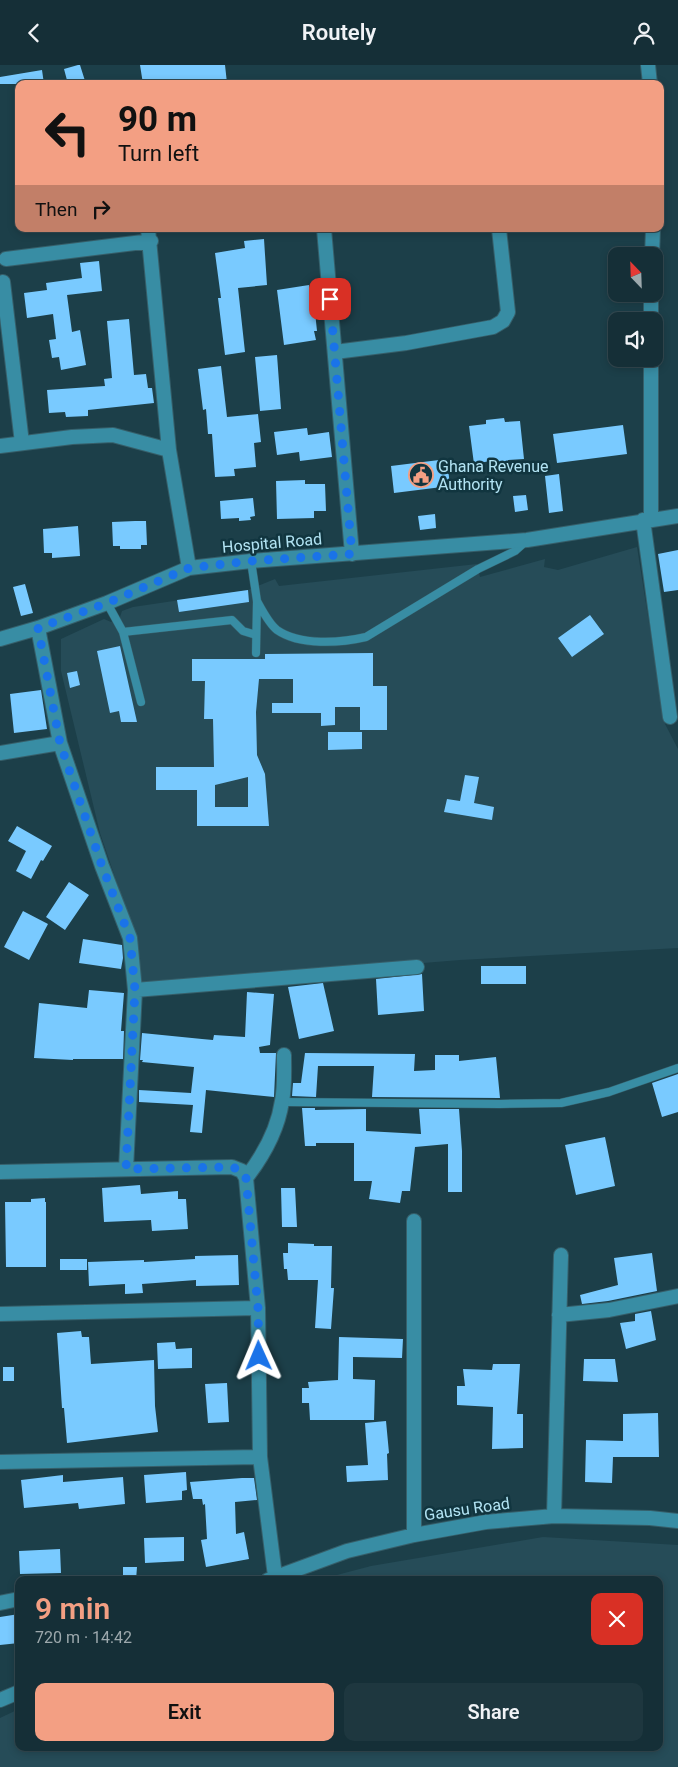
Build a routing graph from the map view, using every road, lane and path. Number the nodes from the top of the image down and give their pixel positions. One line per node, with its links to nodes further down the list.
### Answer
1 (648, 65): 2 (street)
2 (650, 80)
3 (324, 232): 10 (street)
4 (499, 232): 10 (street)
5 (653, 232): 7 (street)
6 (150, 235): 8 (street); 14 (street)
7 (652, 247)
8 (6, 259)
9 (3, 282): 12 (street)
10 (335, 352): 18 (street)
11 (651, 367): 16 (street)
12 (22, 443): 13 (street); 14 (street)
13 (0, 446)
14 (169, 451): 20 (street)
15 (678, 516): 16 (street, Hospital Road)
16 (647, 520): 17 (street, Hospital Road); 29 (street)
17 (527, 540): 18 (street, Hospital Road); 21 (lane)
18 (352, 554): 19 (street, Hospital Road)
19 (251, 561): 20 (street, Hospital Road); 21 (lane)
20 (189, 568): 22 (street, Hospital Road)
21 (257, 601): 25 (lane)
22 (107, 603): 23 (street, Hospital Road); 24 (lane)
23 (38, 628): 26 (street, Hospital Road); 30 (street)
24 (123, 632): 25 (lane); 28 (lane)
25 (256, 635): 27 (lane)
26 (0, 639)
27 (256, 653)
28 (141, 702)
29 (670, 717)
30 (60, 743): 31 (street); 33 (street)
31 (0, 753)
32 (417, 967): 33 (street)
33 (135, 990): 37 (street)
34 (284, 1055): 36 (street)
35 (678, 1068): 36 (lane)
36 (282, 1102): 39 (street)
37 (126, 1169): 38 (street); 39 (street)
38 (0, 1172)
39 (246, 1178): 43 (street)
40 (414, 1221): 50 (street)
41 (561, 1255): 45 (street)
42 (678, 1296): 45 (street)
43 (258, 1308): 44 (street); 46 (street)
44 (0, 1314)
45 (559, 1315): 48 (street)
46 (260, 1457): 47 (street); 51 (street)
47 (0, 1462)
48 (554, 1516): 49 (street, Gausu Road); 50 (street, Gausu Road)
49 (678, 1521)
50 (414, 1535): 52 (street, Gausu Road)
51 (271, 1576)
52 (277, 1576)
53 (15, 1600): 54 (street)
54 (0, 1603)
55 (15, 1694): 56 (street)
56 (0, 1701)

